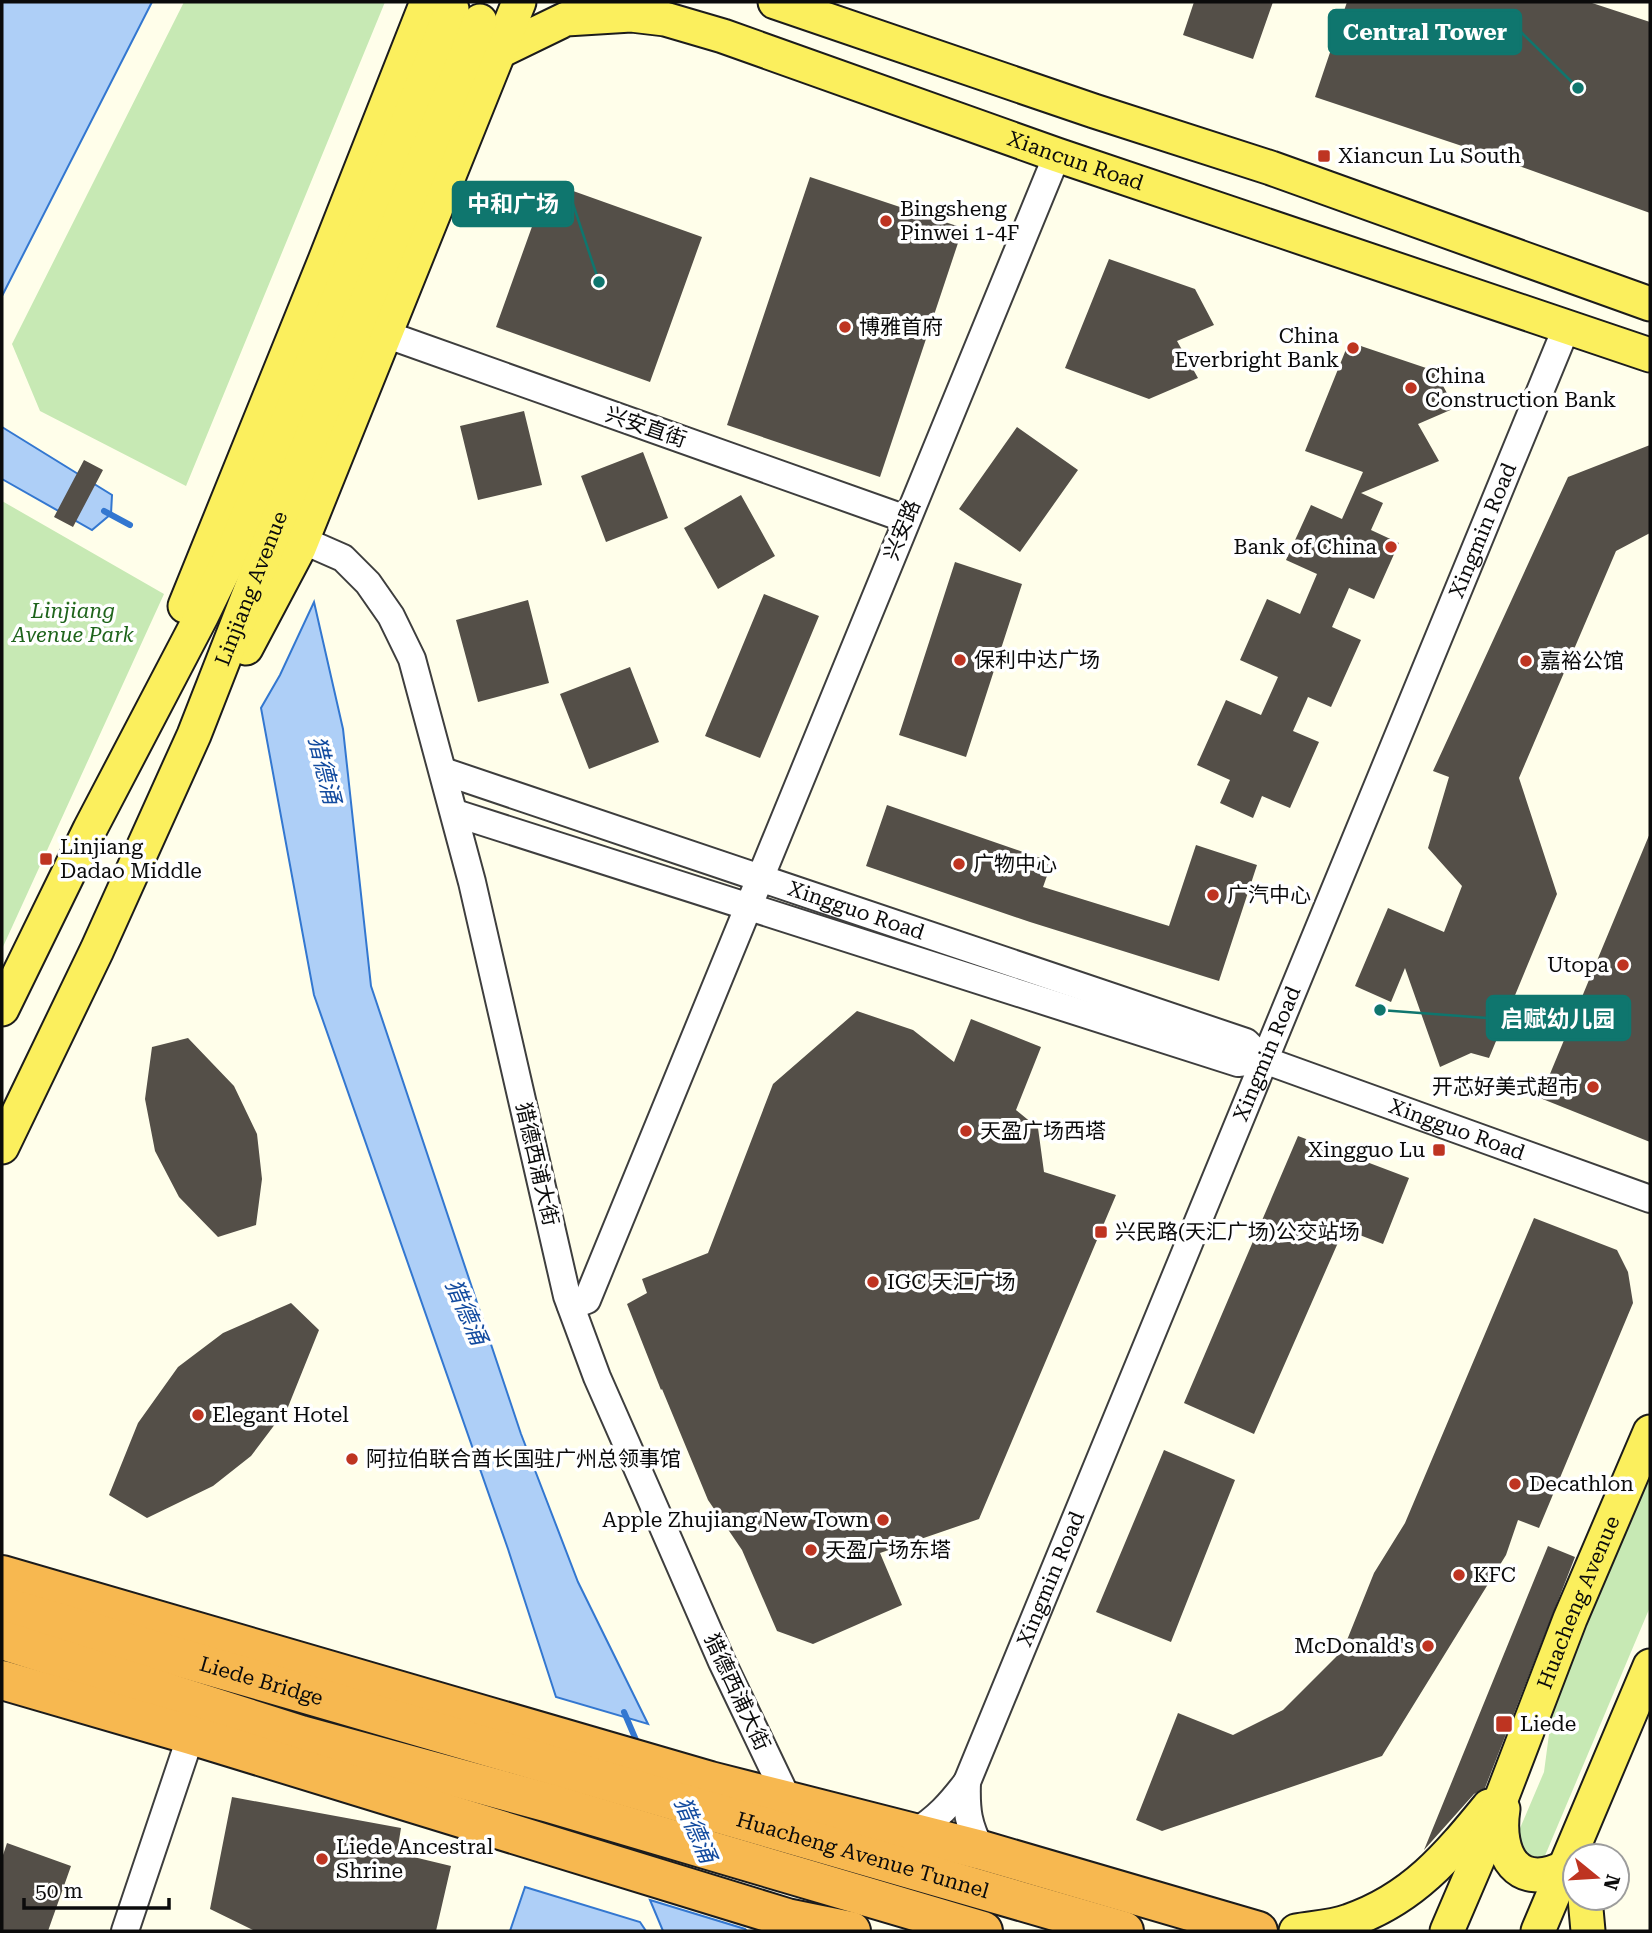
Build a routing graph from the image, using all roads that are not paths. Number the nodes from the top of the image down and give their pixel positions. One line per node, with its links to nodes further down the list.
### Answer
1 (519, 2): 5 (main road)
2 (775, 2): 7 (main road)
3 (453, 10): 13 (main road, Linjiang Avenue); 18 (main road, Linjiang Avenue)
4 (654, 10): 5 (main road, Xiancun Road); 6 (main road, Xiancun Road)
5 (500, 51): 9 (main road)
6 (1057, 155): 8 (main road, Xiancun Road); 11 (street, 兴安路)
7 (1650, 304)
8 (1567, 326): 10 (main road, Xiancun Road); 19 (street, Xingmin Road)
9 (385, 334): 11 (street, 兴安直街); 12 (main road)
10 (1650, 355)
11 (906, 519): 16 (street, 兴安路)
12 (302, 540): 13 (main road); 14 (street, 猎德西浦大街)
13 (194, 735): 20 (main road, Linjiang Avenue)
14 (443, 771): 15 (street, 猎德西浦大街); 16 (street, Xingguo Road)
15 (455, 813): 17 (street, Xingguo Road); 22 (street, 猎德西浦大街)
16 (760, 878): 17 (street, 兴安路); 19 (street, Xingguo Road)
17 (750, 907): 19 (street, Xingguo Road); 22 (street, 兴安路)
18 (2, 1009)
19 (1264, 1060): 21 (street, Xingguo Road); 34 (street, Xingmin Road)
20 (2, 1147)
21 (1650, 1199)
22 (571, 1306): 36 (street, 猎德西浦大街)
23 (1650, 1432): 35 (main road, Huacheng Avenue)
24 (2, 1574): 29 (highway)
25 (2, 1606): 31 (highway, Liede Bridge)
26 (2, 1640): 38 (highway, Liede Bridge)
27 (1647, 1673): 40 (main road)
28 (2, 1680): 30 (highway)
29 (505, 1721): 32 (highway); 33 (highway)
30 (191, 1735): 38 (highway); 46 (street)
31 (518, 1757): 32 (highway); 37 (highway, Huacheng Avenue Tunnel)
32 (612, 1769): 33 (highway); 37 (highway)
33 (710, 1781): 36 (highway)
34 (967, 1782): 39 (street, Xingmin Road); 41 (street, Xingmin Road)
35 (1506, 1786): 42 (main road); 52 (main road); 53 (main road, Huacheng Avenue)
36 (789, 1802): 39 (highway)
37 (728, 1815): 50 (highway, Huacheng Avenue Tunnel)
38 (561, 1826): 43 (highway); 43 (highway, Huacheng Avenue Tunnel)
39 (915, 1832): 41 (highway)
40 (1587, 1842)
41 (981, 1850): 51 (highway)
42 (1561, 1869)
43 (773, 1893): 47 (highway); 48 (highway); 49 (highway, Huacheng Avenue Tunnel)
44 (1561, 1893): 54 (main road)
45 (1586, 1912): 55 (main road)
46 (125, 1931)
47 (851, 1931)
48 (870, 1931)
49 (983, 1931)
50 (1124, 1931)
51 (1258, 1931)
52 (1296, 1931)
53 (1447, 1931)
54 (1538, 1931)
55 (1588, 1931)

